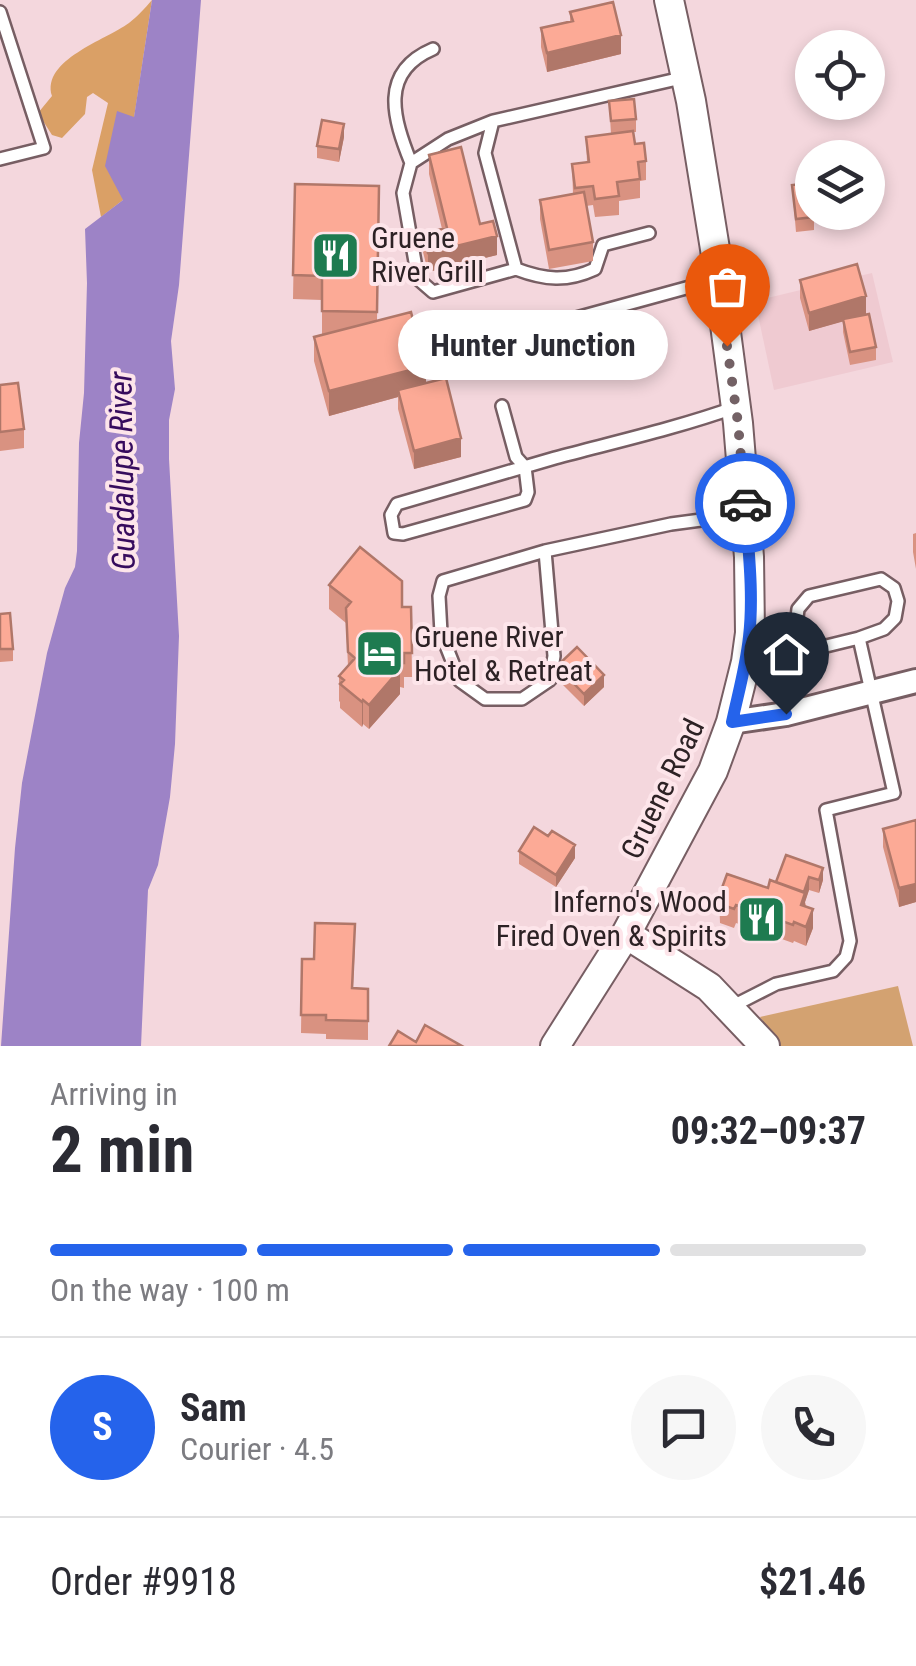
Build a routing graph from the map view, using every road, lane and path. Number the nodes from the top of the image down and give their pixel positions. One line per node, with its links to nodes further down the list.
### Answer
1 (669, 0): 4 (street, Gruene Road)
2 (0, 12): 6 (lane)
3 (433, 48): 7 (lane)
4 (686, 78): 5 (lane); 10 (street, Gruene Road)
5 (492, 121): 7 (lane); 9 (lane)
6 (0, 159)
7 (410, 162): 9 (lane)
8 (649, 234): 9 (lane)
9 (516, 269)
10 (719, 279): 11 (lane); 13 (street, Gruene Road)
11 (459, 350)
12 (502, 406): 14 (lane)
13 (736, 407): 14 (lane); 15 (street, Gruene Road)
14 (524, 467): 14 (lane)
15 (746, 514): 16 (lane); 20 (street, Gruene Road)
16 (545, 552): 16 (lane)
17 (858, 638): 17 (lane); 19 (lane)
18 (916, 681): 19 (street)
19 (872, 692): 20 (street); 22 (lane)
20 (732, 722): 21 (street, Gruene Road)
21 (626, 934): 22 (street); 23 (street, Gruene Road)
22 (729, 1008): 24 (street)
23 (555, 1046)
24 (765, 1046)

